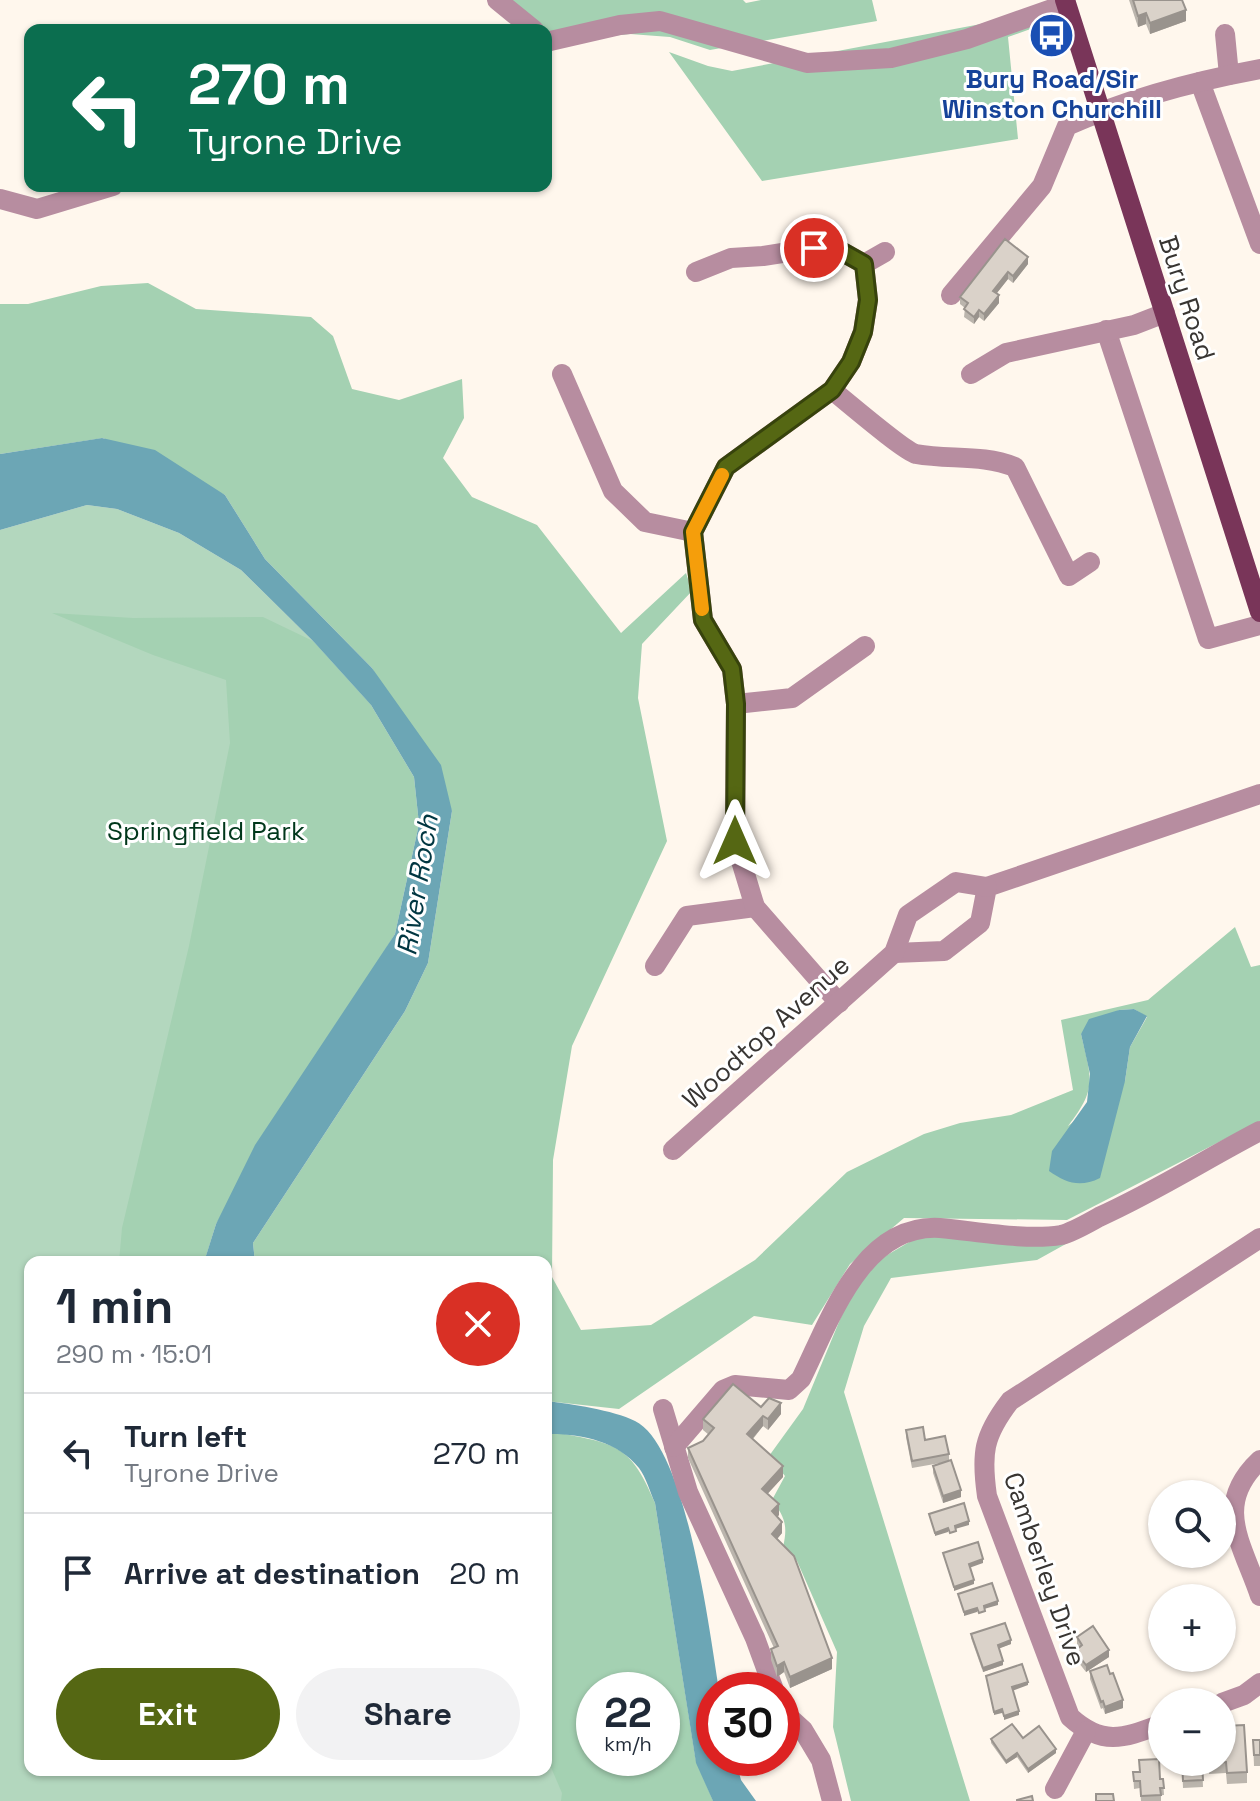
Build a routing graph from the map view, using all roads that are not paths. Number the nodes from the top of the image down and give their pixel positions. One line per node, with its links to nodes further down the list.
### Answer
1 (497, 0): 3 (street)
2 (1066, 2): 5 (street); 9 (main road, Bury Road)
3 (527, 24)
4 (1225, 34): 7 (street)
5 (552, 37)
6 (1260, 69): 7 (street)
7 (1229, 75): 8 (street)
8 (1200, 82): 9 (street); 12 (street)
9 (1099, 112): 16 (street); 17 (main road, Bury Road)
10 (93, 192): 11 (street)
11 (0, 199)
12 (1260, 244)
13 (885, 252): 14 (street)
14 (864, 264): 15 (street); 21 (street)
15 (696, 272)
16 (951, 295)
17 (1165, 313): 18 (street); 24 (main road, Bury Road)
18 (1106, 330): 20 (street); 25 (street)
19 (562, 374): 22 (street)
20 (971, 374)
21 (832, 390): 22 (street); 23 (street)
22 (693, 532): 27 (street)
23 (1090, 562)
24 (1260, 612)
25 (1260, 625)
26 (865, 646): 27 (street)
27 (736, 704): 30 (street)
28 (1260, 794): 29 (street, Woodtop Avenue)
29 (987, 887): 31 (street, Woodtop Avenue); 31 (street)
30 (755, 907): 32 (street); 33 (street)
31 (894, 953): 33 (street, Woodtop Avenue)
32 (655, 966)
33 (839, 1003): 35 (street, Woodtop Avenue)
34 (1260, 1131): 38 (street)
35 (673, 1150)
36 (1260, 1238): 46 (street, Camberley Drive)
37 (663, 1409): 38 (street)
38 (674, 1447): 41 (street)
39 (1260, 1460): 40 (street)
40 (1260, 1596)
41 (767, 1672)
42 (1260, 1683): 43 (street)
43 (1236, 1698)
44 (800, 1727): 48 (street)
45 (1148, 1729): 46 (street)
46 (1086, 1731): 47 (street)
47 (1054, 1790)
48 (832, 1801)

